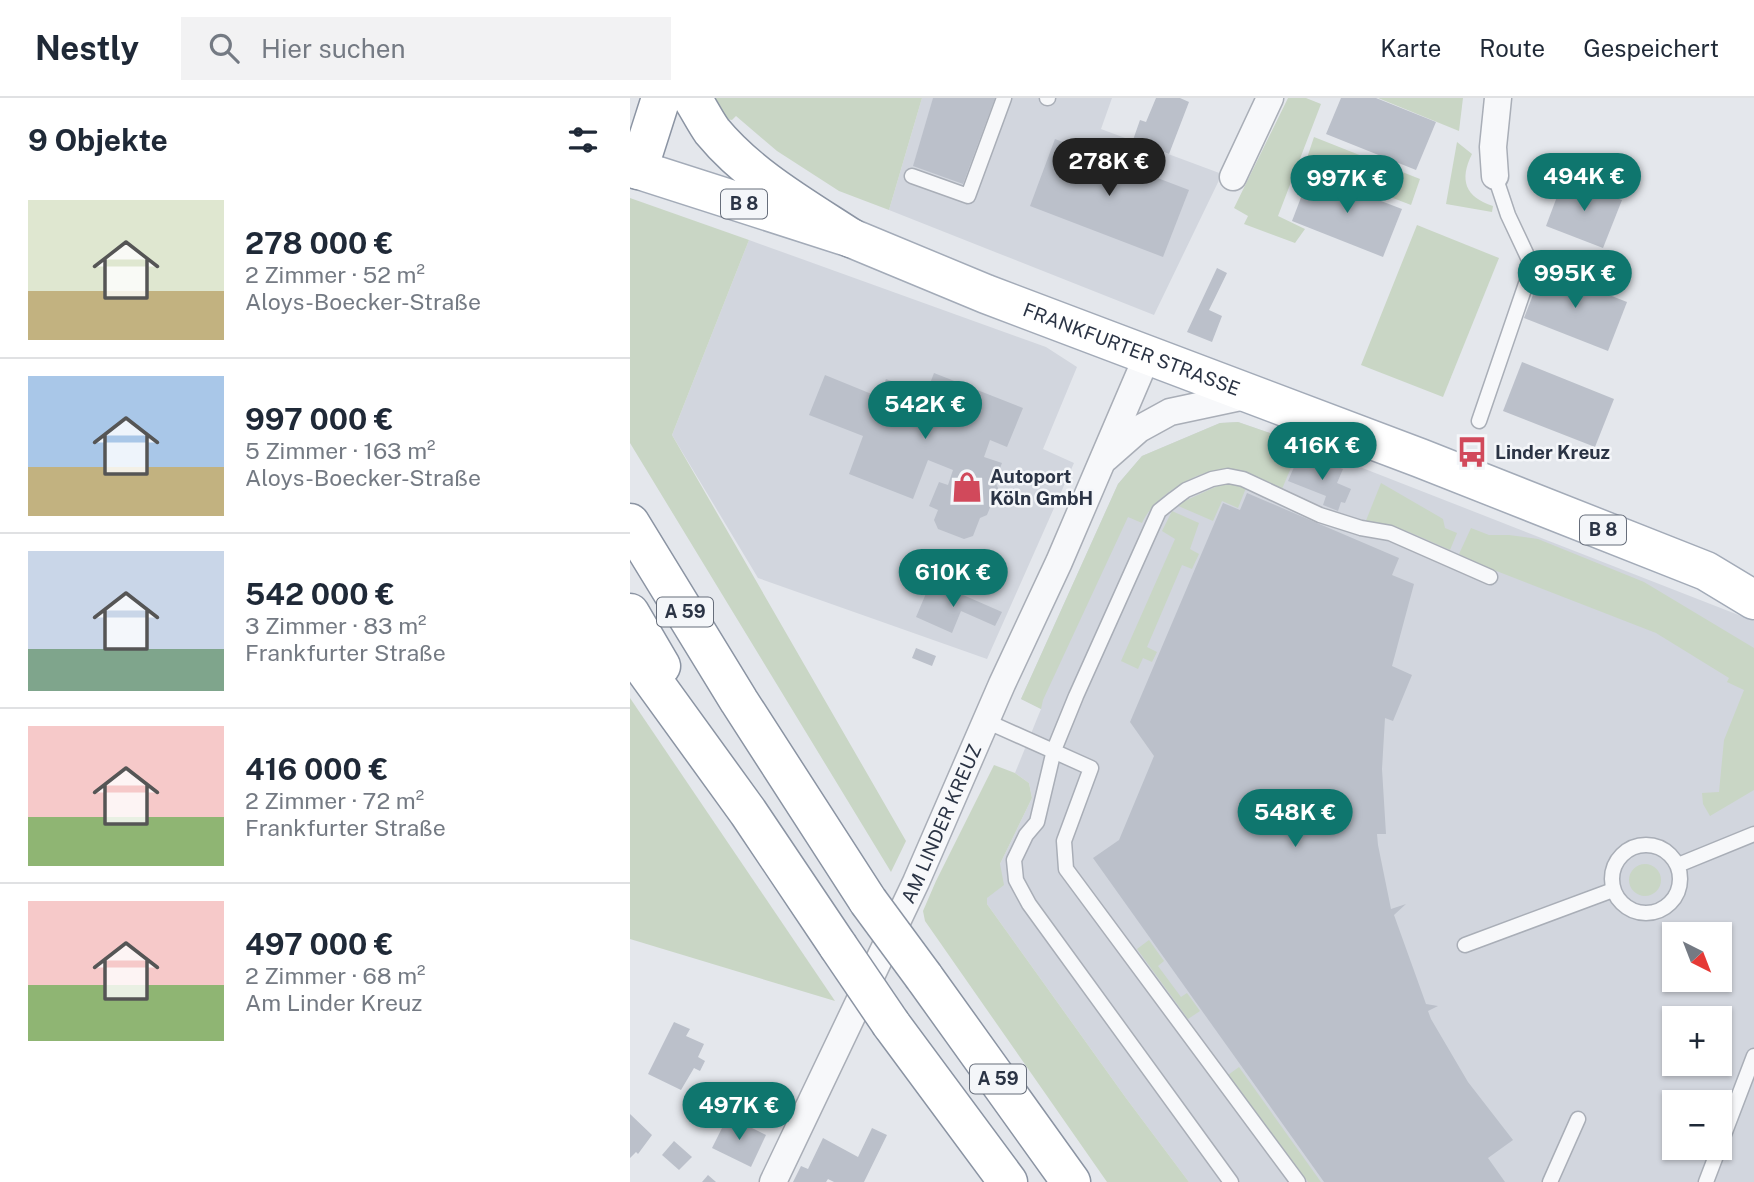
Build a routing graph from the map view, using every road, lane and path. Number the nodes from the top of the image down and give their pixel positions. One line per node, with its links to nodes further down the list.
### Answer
1 (639, 98): 7 (main road)
2 (661, 98): 8 (main road)
3 (692, 98): 12 (main road)
4 (1004, 98): 9 (lane)
5 (1270, 98): 11 (street)
6 (1499, 98): 10 (street)
7 (630, 126)
8 (634, 169): 12 (main road, FRANKFURTER STRASSE / B 8)
9 (912, 176)
10 (1495, 176): 15 (lane)
11 (1233, 177)
12 (850, 238): 13 (main road, FRANKFURTER STRASSE / B 8)
13 (1149, 354): 14 (main road, FRANKFURTER STRASSE / B 8); 16 (street, AM LINDER KREUZ)
14 (1251, 395): 16 (street, AM LINDER KREUZ); 18 (main road, FRANKFURTER STRASSE / B 8)
15 (1479, 421)
16 (1100, 464): 25 (street, AM LINDER KREUZ)
17 (630, 523): 38 (main road, A 59, bridge)
18 (1706, 571): 19 (main road, FRANKFURTER STRASSE / B 8); 21 (main road, FRANKFURTER STRASSE / B 8); 23 (lane)
19 (1754, 576)
20 (1490, 577): 26 (lane)
21 (1754, 600)
22 (630, 613): 27 (main road, A 59)
23 (1754, 613)
24 (630, 649): 27 (main road)
25 (986, 721): 26 (lane); 36 (street, AM LINDER KREUZ)
26 (1054, 750): 39 (lane); 40 (lane)
27 (748, 812): 37 (main road, A 59, bridge)
28 (1754, 834): 29 (lane)
29 (1678, 865): 30 (lane); 30 (lane)
30 (1614, 890): 31 (lane)
31 (1465, 945)
32 (1754, 1056): 33 (lane)
33 (1732, 1114)
34 (1578, 1119): 41 (lane)
35 (1715, 1160): 42 (lane)
36 (773, 1182)
37 (1008, 1182)
38 (1071, 1182)
39 (1231, 1182)
40 (1298, 1182)
41 (1550, 1182)
42 (1706, 1182)

